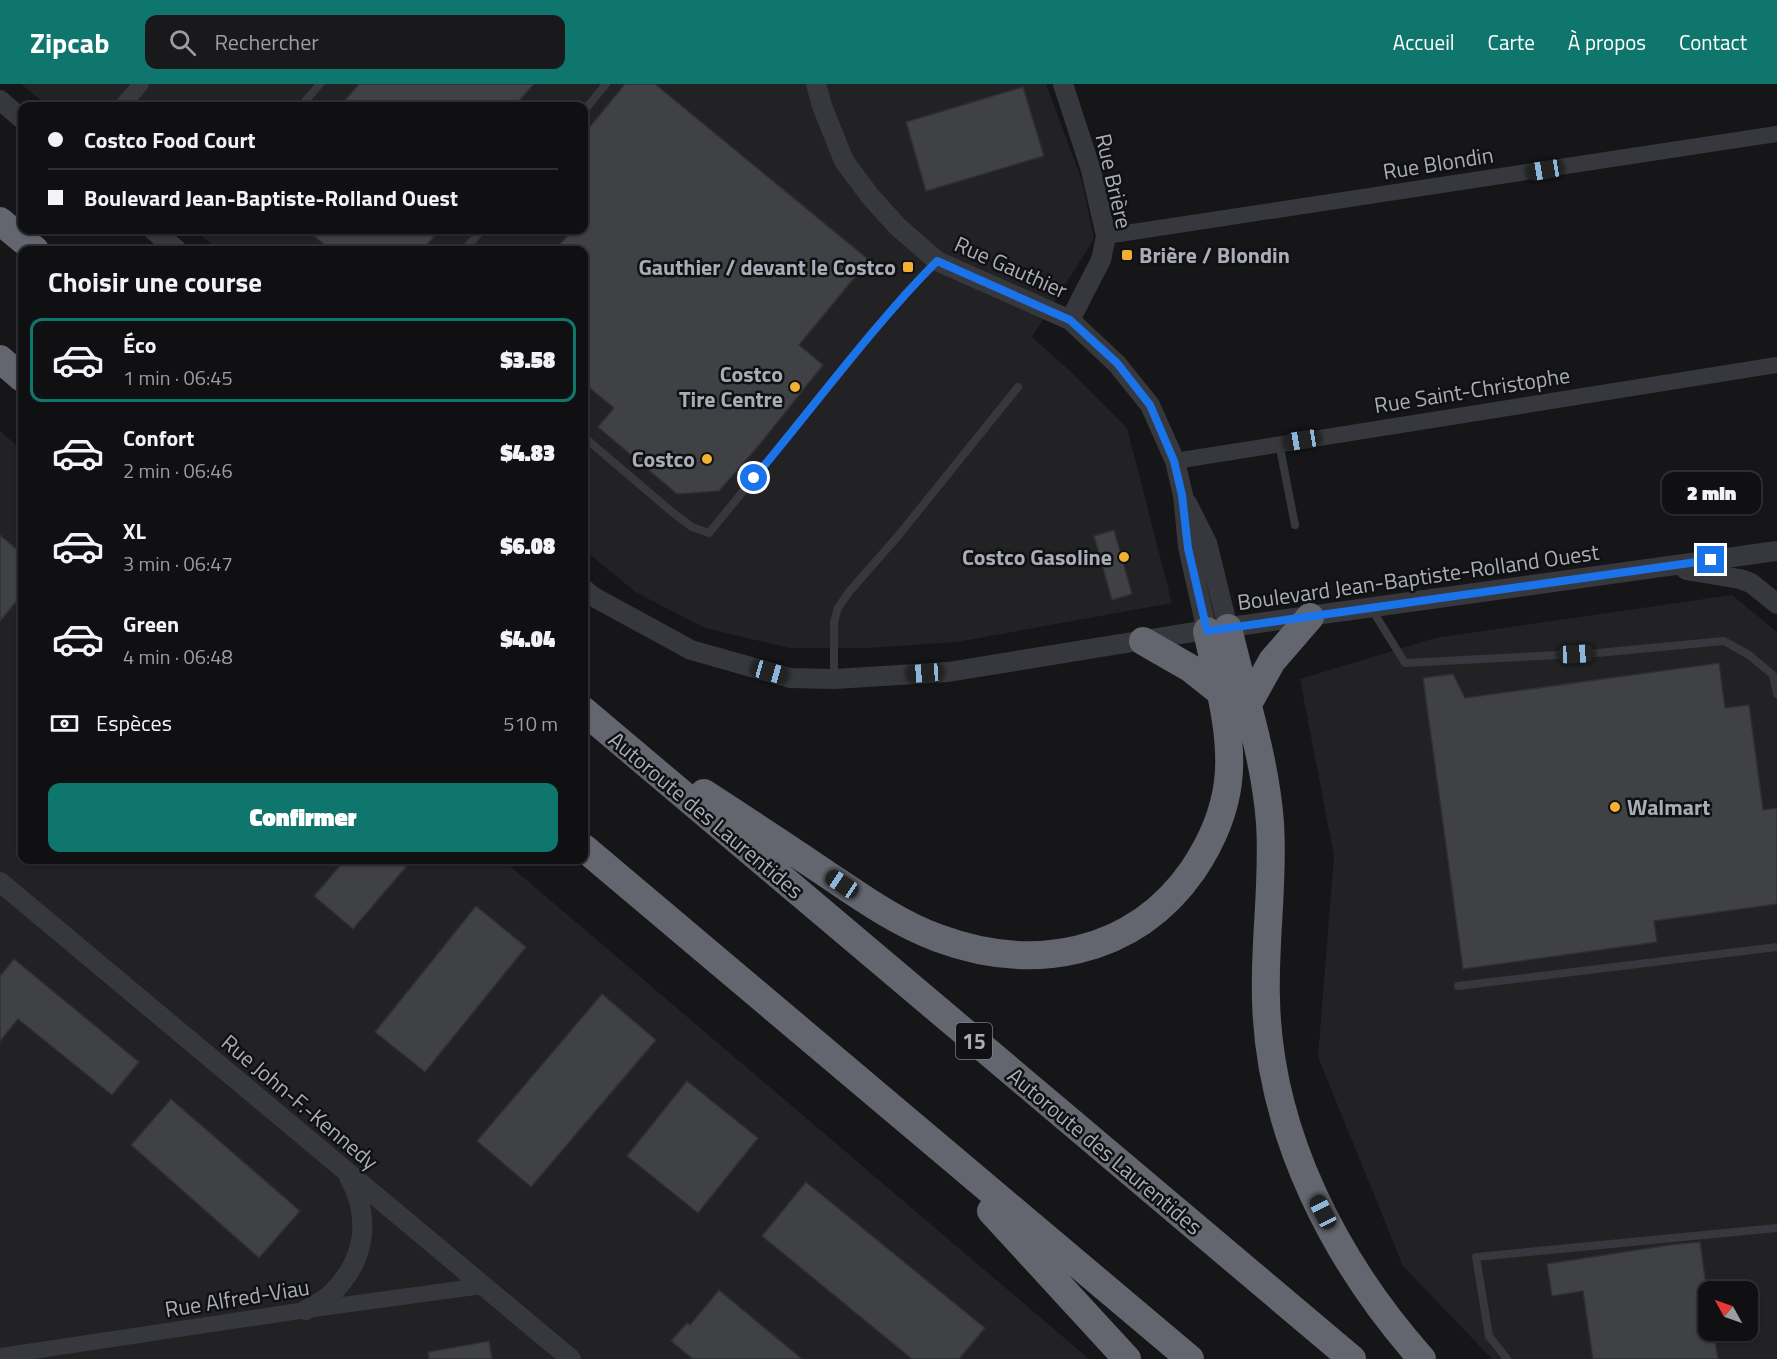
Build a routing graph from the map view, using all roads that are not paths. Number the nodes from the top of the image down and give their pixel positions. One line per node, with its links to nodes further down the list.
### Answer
1 (141, 84): 7 (street)
2 (320, 84): 8 (lane)
3 (606, 84): 9 (lane)
4 (816, 84): 19 (street, Rue Gauthier)
5 (1063, 84): 15 (street, Rue Brière)
6 (0, 100): 10 (street)
7 (125, 102)
8 (304, 102)
9 (588, 106)
10 (18, 116)
11 (1777, 134): 15 (street, Rue Blondin)
12 (0, 221): 16 (highway)
13 (158, 234): 17 (street)
14 (478, 234): 18 (lane)
15 (1106, 236): 20 (street, Rue Brière)
16 (30, 246)
17 (172, 246)
18 (468, 246)
19 (937, 261): 20 (street, Rue Gauthier); 25 (lane)
20 (1070, 320): 27 (street, Rue Gauthier)
21 (0, 359): 23 (highway)
22 (1777, 364): 26 (street, Rue Saint-Christophe)
23 (18, 375)
24 (1018, 387): 37 (lane)
25 (588, 440)
26 (1279, 443): 27 (street, Rue Saint-Christophe); 28 (lane)
27 (1174, 461): 35 (street, Rue Gauthier)
28 (1295, 525)
29 (1777, 551): 30 (street, Boulevard Jean-Baptiste-Rolland Ouest)
30 (1669, 566): 32 (street); 33 (street, Boulevard Jean-Baptiste-Rolland Ouest)
31 (588, 592): 37 (street, Boulevard Jean-Baptiste-Rolland Ouest)
32 (1777, 604)
33 (1371, 608): 34 (street, Boulevard Jean-Baptiste-Rolland Ouest); 39 (lane)
34 (1310, 617): 35 (street, Boulevard Jean-Baptiste-Rolland Ouest); 40 (highway)
35 (1218, 629): 36 (street, Boulevard Jean-Baptiste-Rolland Ouest); 38 (highway); 40 (highway)
36 (1143, 641): 37 (street, Boulevard Jean-Baptiste-Rolland Ouest); 38 (highway)
37 (834, 679)
38 (1219, 691): 41 (highway)
39 (1777, 694)
40 (1248, 704): 56 (highway)
41 (590, 717): 55 (highway, Autoroute des Laurentides / 15)
42 (588, 851): 46 (highway)
43 (0, 882): 47 (street, Rue John-F.-Kennedy)
44 (1777, 947): 45 (lane)
45 (1458, 986)
46 (913, 1125): 53 (highway); 54 (highway)
47 (346, 1172): 49 (street, Rue John-F.-Kennedy); 50 (street)
48 (1777, 1228): 57 (lane)
49 (482, 1286): 50 (street, Rue Alfred-Viau); 52 (street, Rue John-F.-Kennedy)
50 (306, 1310): 51 (street, Rue Alfred-Viau)
51 (0, 1356)
52 (571, 1359)
53 (1127, 1359)
54 (1190, 1359)
55 (1352, 1359)
56 (1422, 1359)
57 (1507, 1359)

